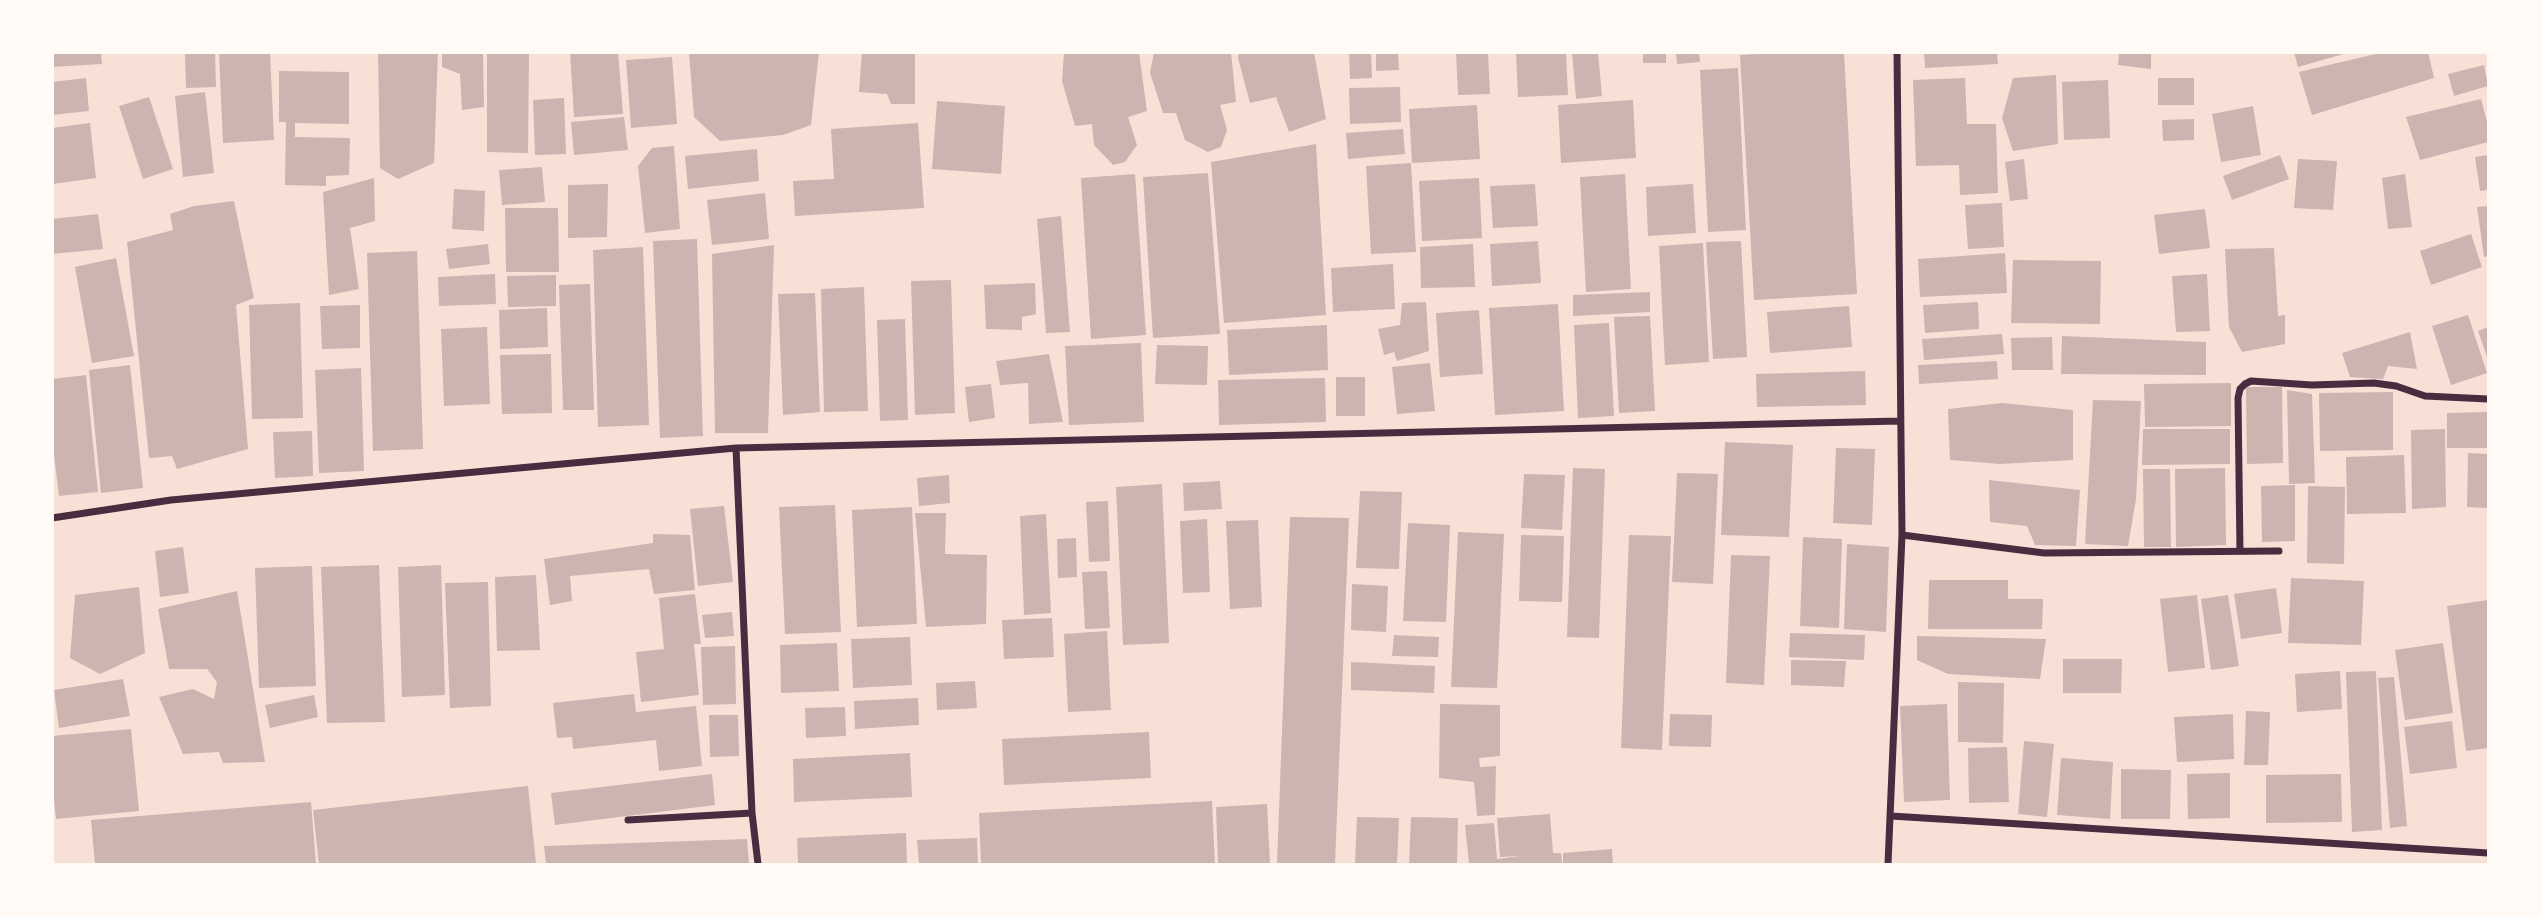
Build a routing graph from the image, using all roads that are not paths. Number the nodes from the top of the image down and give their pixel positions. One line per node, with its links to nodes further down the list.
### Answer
1 (1897, 52): 3 (street)
2 (2488, 398): 7 (street)
3 (1899, 421): 4 (street); 6 (street)
4 (736, 448): 5 (street); 9 (street)
5 (52, 518)
6 (1902, 535): 7 (street); 10 (street)
7 (2240, 551): 8 (street)
8 (2279, 551)
9 (752, 813): 11 (street); 13 (street)
10 (1891, 816): 12 (street); 14 (street)
11 (628, 820)
12 (2488, 853)
13 (758, 864)
14 (1888, 864)

